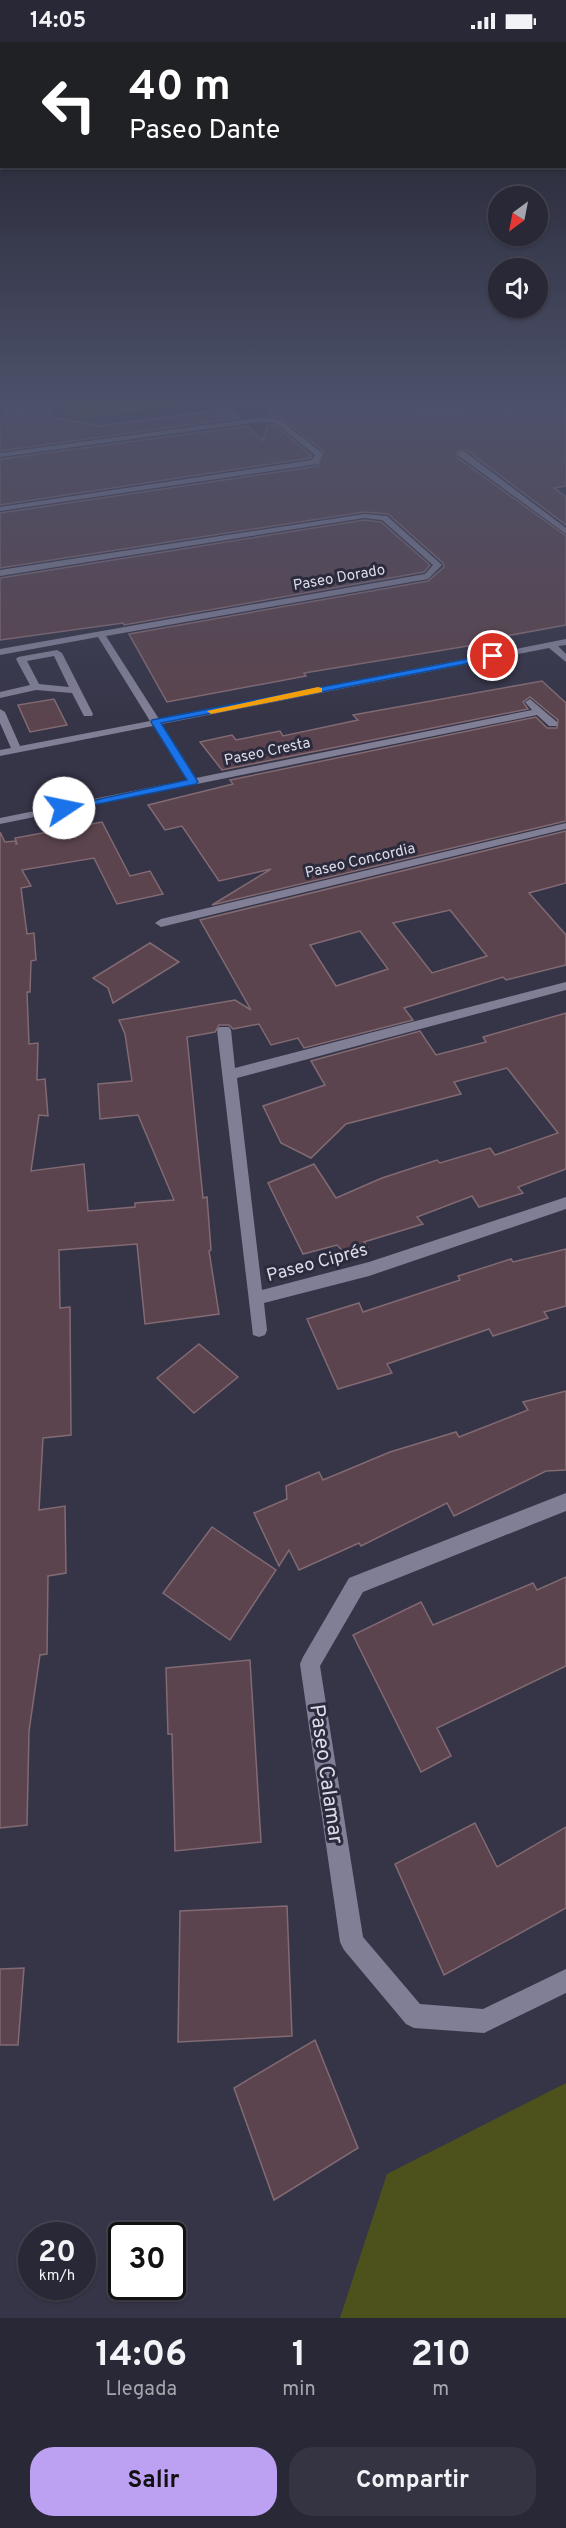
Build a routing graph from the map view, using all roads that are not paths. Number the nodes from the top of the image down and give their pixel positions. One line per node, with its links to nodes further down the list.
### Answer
1 (25, 505): 3 (street)
2 (530, 505): 4 (street)
3 (0, 509)
4 (566, 532)
5 (0, 573): 6 (street, Paseo Dorado)
6 (100, 633): 9 (street, Paseo Dorado); 18 (street)
7 (566, 642): 8 (street)
8 (550, 645): 10 (street); 18 (street)
9 (0, 652)
10 (566, 658)
11 (36, 687): 12 (street); 12 (street); 13 (street)
12 (77, 690): 17 (street)
13 (0, 695)
14 (530, 702): 15 (street)
15 (540, 711): 19 (street); 22 (street, Paseo Cresta)
16 (0, 712): 20 (street)
17 (88, 714)
18 (156, 722): 20 (street); 22 (street)
19 (553, 724)
20 (16, 750): 21 (street)
21 (0, 753)
22 (193, 782): 23 (street, Paseo Cresta)
23 (0, 821)
24 (566, 826): 25 (street, Paseo Concordia)
25 (160, 923)
26 (566, 986): 28 (street)
27 (224, 1030): 28 (street, Paseo Ciprés)
28 (229, 1075): 30 (street, Paseo Ciprés)
29 (566, 1203): 30 (street, Paseo Ciprés)
30 (257, 1298): 31 (street)
31 (259, 1330)
32 (566, 1502): 33 (street, Paseo Calamar)
33 (566, 1981)

